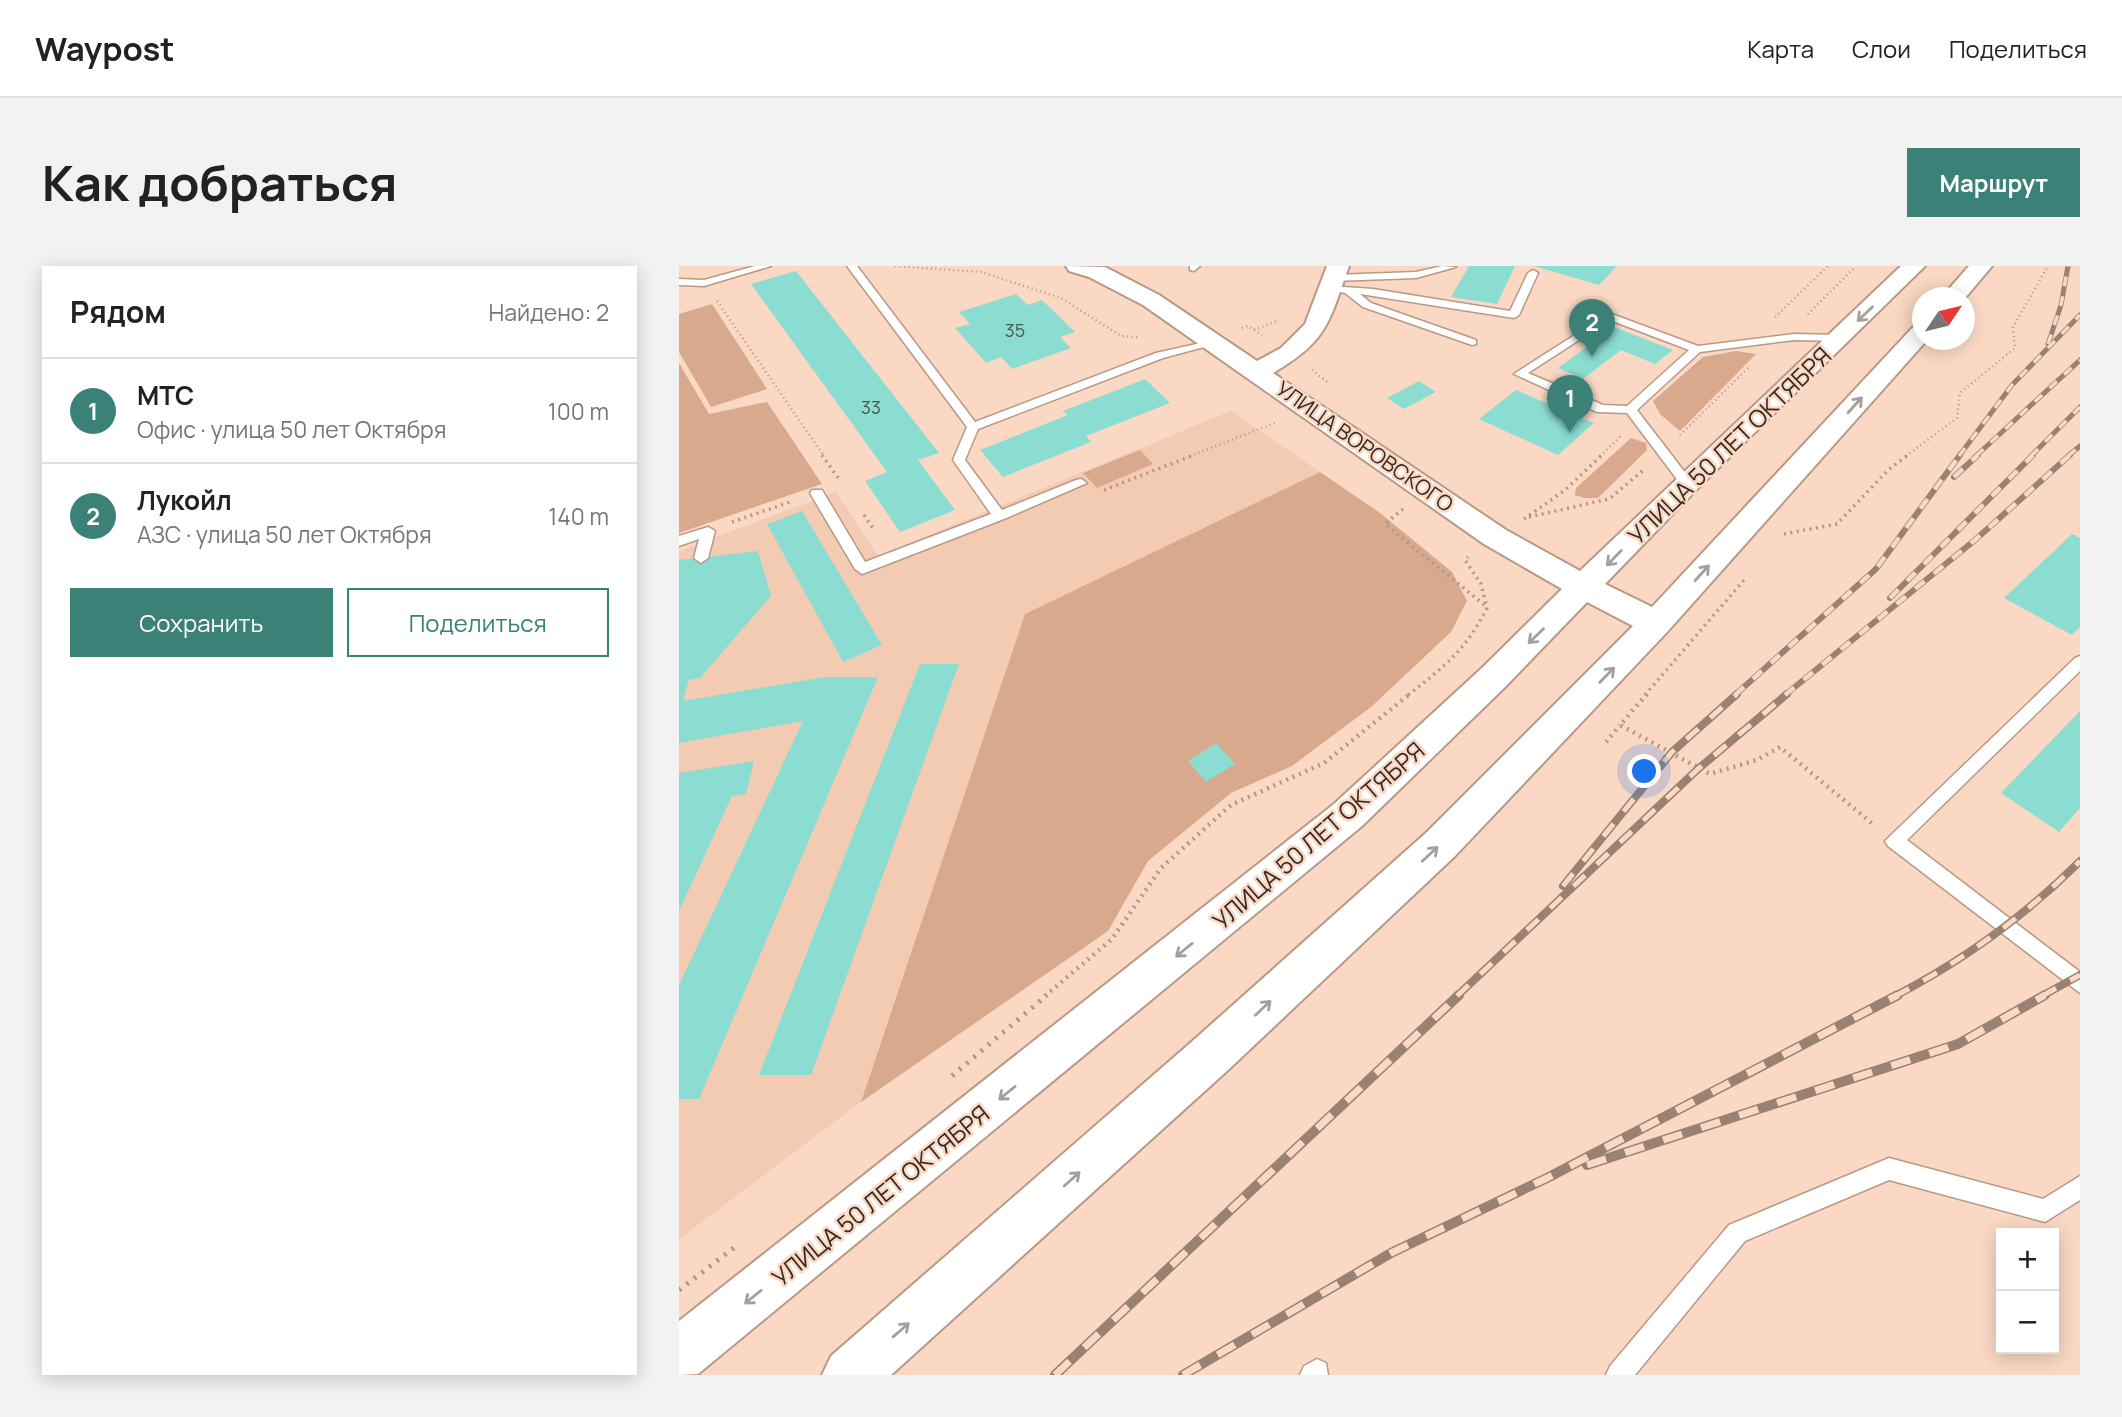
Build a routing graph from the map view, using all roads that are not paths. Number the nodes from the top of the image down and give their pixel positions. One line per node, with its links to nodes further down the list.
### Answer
1 (766, 266): 9 (lane)
2 (852, 266): 18 (lane)
3 (1077, 266): 12 (main road, УЛИЦА ВОРОВСКОГО)
4 (1914, 266): 11 (main road, УЛИЦА 50 ЛЕТ ОКТЯБРЯ, one-way to 11)
5 (1981, 266): 10 (main road)
6 (1451, 267): 8 (lane)
7 (1533, 273): 8 (lane)
8 (1338, 281): 13 (lane); 16 (main road)
9 (679, 282)
10 (1962, 287)
11 (1839, 338): 15 (lane); 19 (main road, УЛИЦА 50 ЛЕТ ОКТЯБРЯ)
12 (1214, 342): 16 (main road, УЛИЦА ВОРОВСКОГО); 18 (lane)
13 (1472, 342)
14 (1912, 342): 26 (main road, one-way to 14)
15 (1697, 349): 17 (lane); 17 (lane)
16 (1258, 371): 25 (main road, УЛИЦА ВОРОВСКОГО)
17 (1630, 410): 19 (lane)
18 (973, 427): 22 (lane)
19 (1687, 483): 25 (main road, УЛИЦА 50 ЛЕТ ОКТЯБРЯ, one-way to 25)
20 (1075, 485): 22 (lane)
21 (817, 493): 22 (lane)
22 (999, 516)
23 (679, 541): 24 (lane)
24 (701, 558)
25 (1585, 588): 26 (main road, УЛИЦА ВОРОВСКОГО); 30 (main road, УЛИЦА 50 ЛЕТ ОКТЯБРЯ, one-way to 30)
26 (1656, 623): 31 (main road, one-way to 26)
27 (2080, 662): 28 (lane)
28 (2080, 984)
29 (2080, 1187): 32 (lane)
30 (679, 1355)
31 (850, 1375)
32 (1619, 1375)

